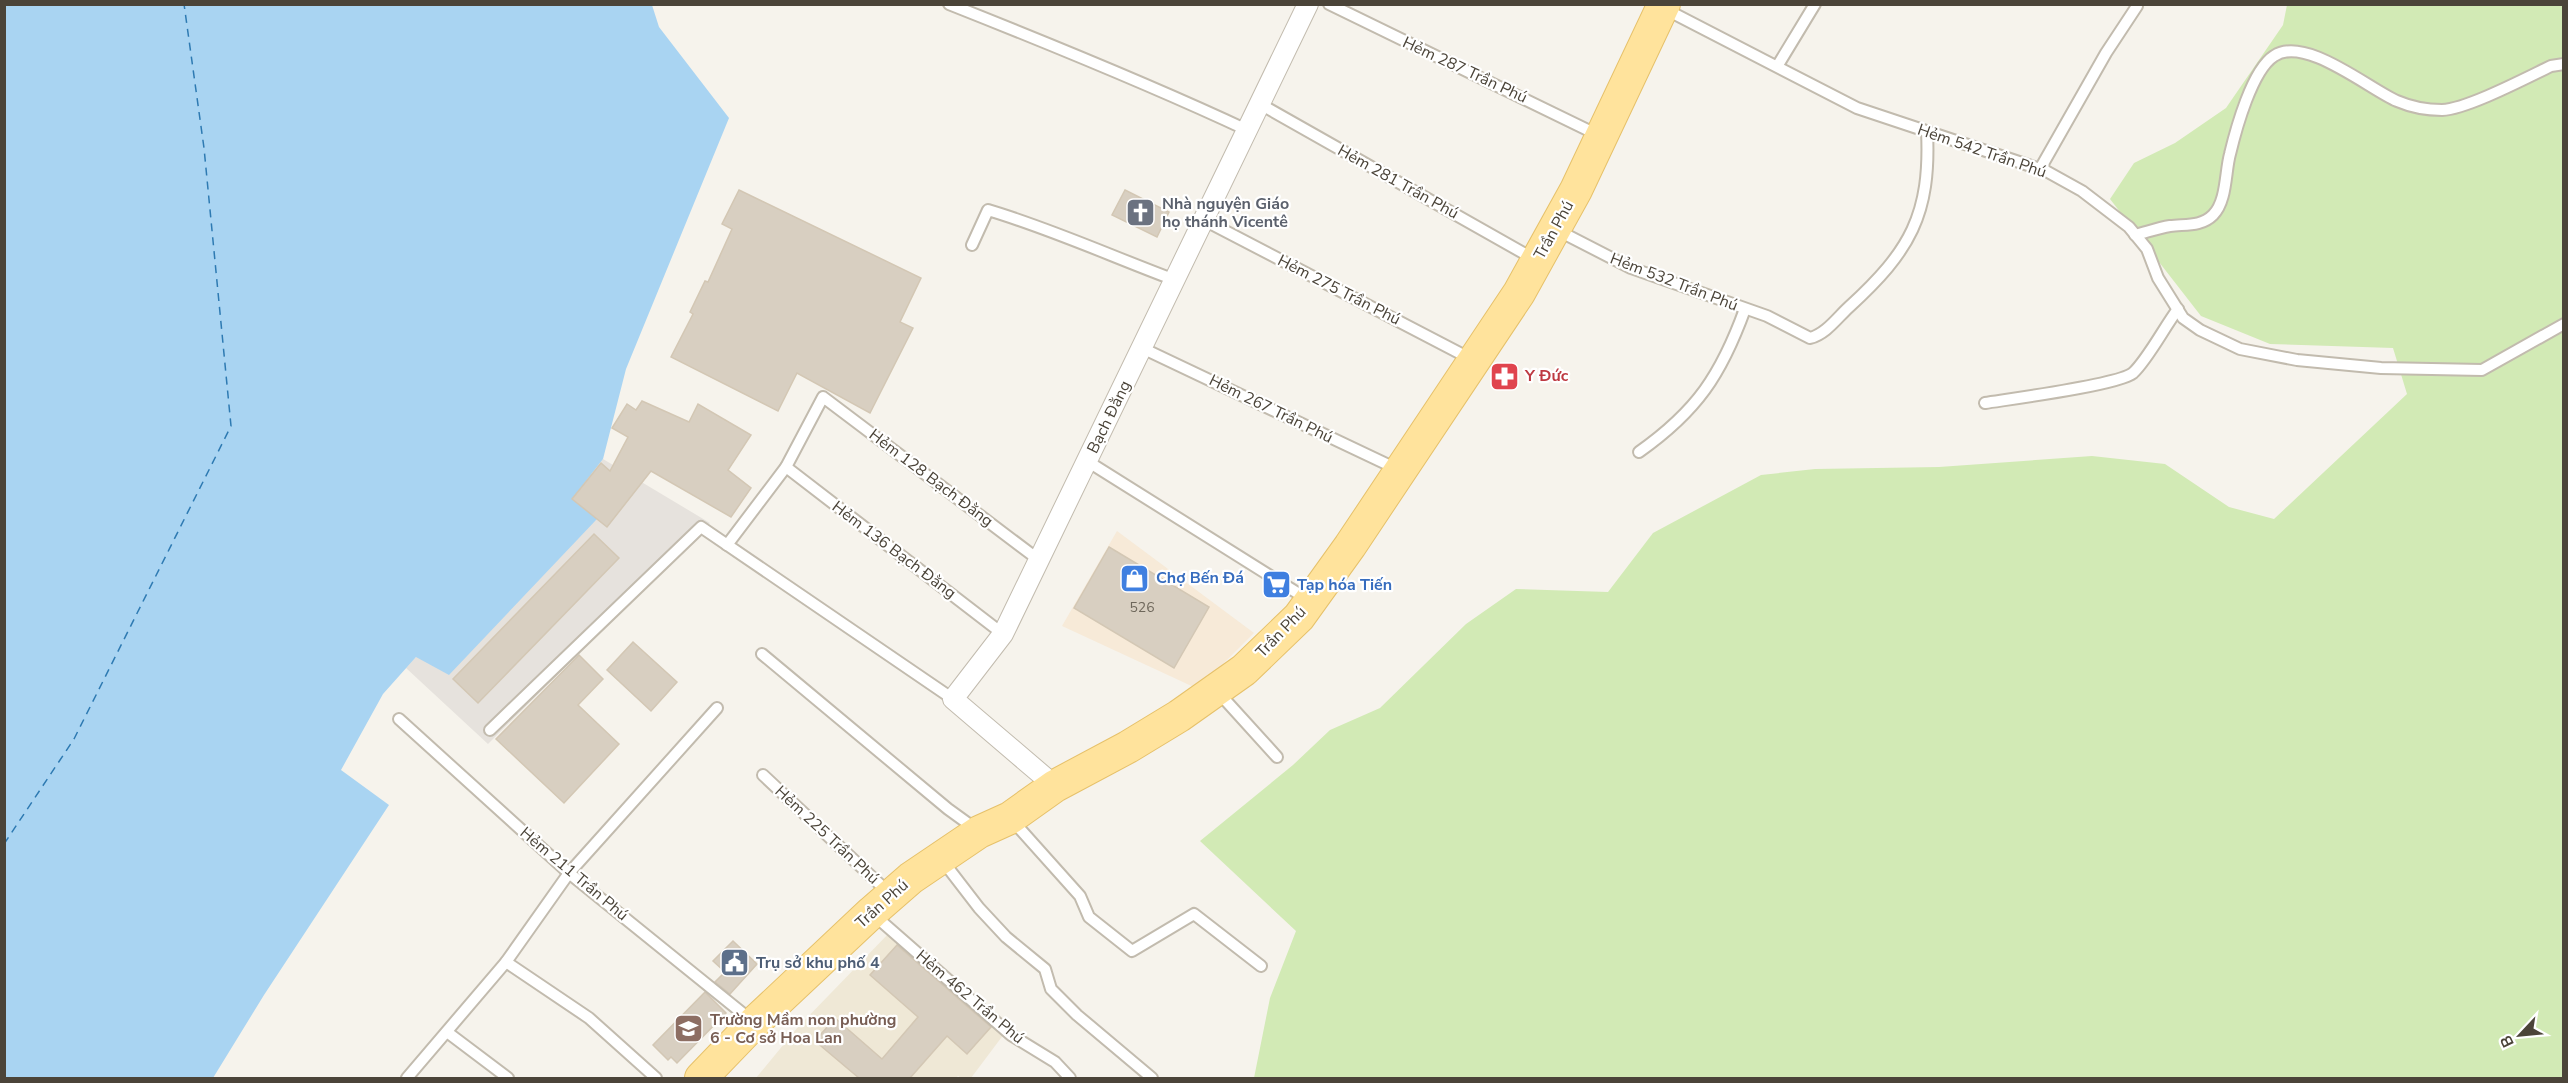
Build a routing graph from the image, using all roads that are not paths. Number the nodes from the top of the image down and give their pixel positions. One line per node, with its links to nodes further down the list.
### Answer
1 (949, 4): 10 (lane)
2 (1308, 4): 9 (street, Bạch Đằng)
3 (1329, 4): 12 (lane, Hẻm 287 Trần Phú)
4 (1815, 4): 8 (lane)
5 (1663, 6): 8 (lane, Hẻm 542 Trần Phú); 12 (main road, Trần Phú)
6 (2137, 6): 13 (lane)
7 (2564, 64): 16 (lane)
8 (1778, 65): 11 (lane, Hẻm 542 Trần Phú)
9 (1260, 104): 10 (street, Bạch Đằng); 18 (lane, Hẻm 281 Trần Phú)
10 (1247, 130): 14 (street, Bạch Đằng)
11 (1927, 131): 13 (lane, Hẻm 542 Trần Phú); 20 (lane, Hẻm 532 Trần Phú)
12 (1601, 137): 15 (main road, Trần Phú)
13 (2040, 169): 16 (lane, Hẻm 542 Trần Phú)
14 (1204, 220): 19 (street, Bạch Đằng); 24 (lane, Hẻm 275 Trần Phú)
15 (1554, 229): 18 (main road, Trần Phú); 20 (lane, Hẻm 532 Trần Phú)
16 (2135, 234): 21 (lane, Hẻm 542 Trần Phú)
17 (972, 245): 19 (lane)
18 (1537, 260): 24 (main road, Trần Phú)
19 (1175, 280): 23 (street, Bạch Đằng)
20 (1745, 309): 26 (lane)
21 (2178, 309): 22 (lane, Hẻm 542 Trần Phú); 25 (lane)
22 (2564, 324)
23 (1142, 348): 27 (street, Bạch Đằng); 29 (lane, Hẻm 267 Trần Phú)
24 (1474, 360): 29 (main road, Trần Phú)
25 (1985, 403)
26 (1639, 452)
27 (1087, 461): 31 (street, Bạch Đằng); 32 (lane)
28 (786, 467): 30 (lane); 31 (lane, Hẻm 128 Bạch Đằng); 33 (lane, Hẻm 136 Bạch Đằng)
29 (1400, 471): 32 (main road, Trần Phú)
30 (727, 545): 36 (lane); 39 (lane)
31 (1039, 560): 33 (street, Bạch Đằng)
32 (1310, 601): 35 (main road, Trần Phú)
33 (1003, 634): 36 (street, Bạch Đằng)
34 (762, 654): 44 (lane)
35 (1216, 689): 40 (lane); 42 (main road, Trần Phú)
36 (953, 699): 42 (street)
37 (717, 708): 46 (lane)
38 (399, 720): 46 (lane, Hẻm 211 Trần Phú)
39 (490, 730)
40 (1277, 757)
41 (763, 775): 47 (lane, Hẻm 225 Trần Phú)
42 (1055, 786): 43 (main road, Trần Phú)
43 (1010, 818): 44 (main road, Trần Phú); 49 (lane)
44 (979, 832): 45 (main road, Trần Phú)
45 (940, 857): 47 (main road, Trần Phú); 57 (lane)
46 (569, 873): 48 (lane); 50 (lane, Hẻm 211 Trần Phú)
47 (881, 904): 50 (main road, Trần Phú); 56 (lane, Hẻm 462 Trần Phú)
48 (506, 962): 51 (lane); 54 (lane)
49 (1261, 966)
50 (754, 1023): 55 (main road, Trần Phú)
51 (447, 1032): 52 (lane); 53 (lane)
52 (407, 1078)
53 (508, 1078)
54 (656, 1078)
55 (701, 1078)
56 (1070, 1078)
57 (1152, 1078)

